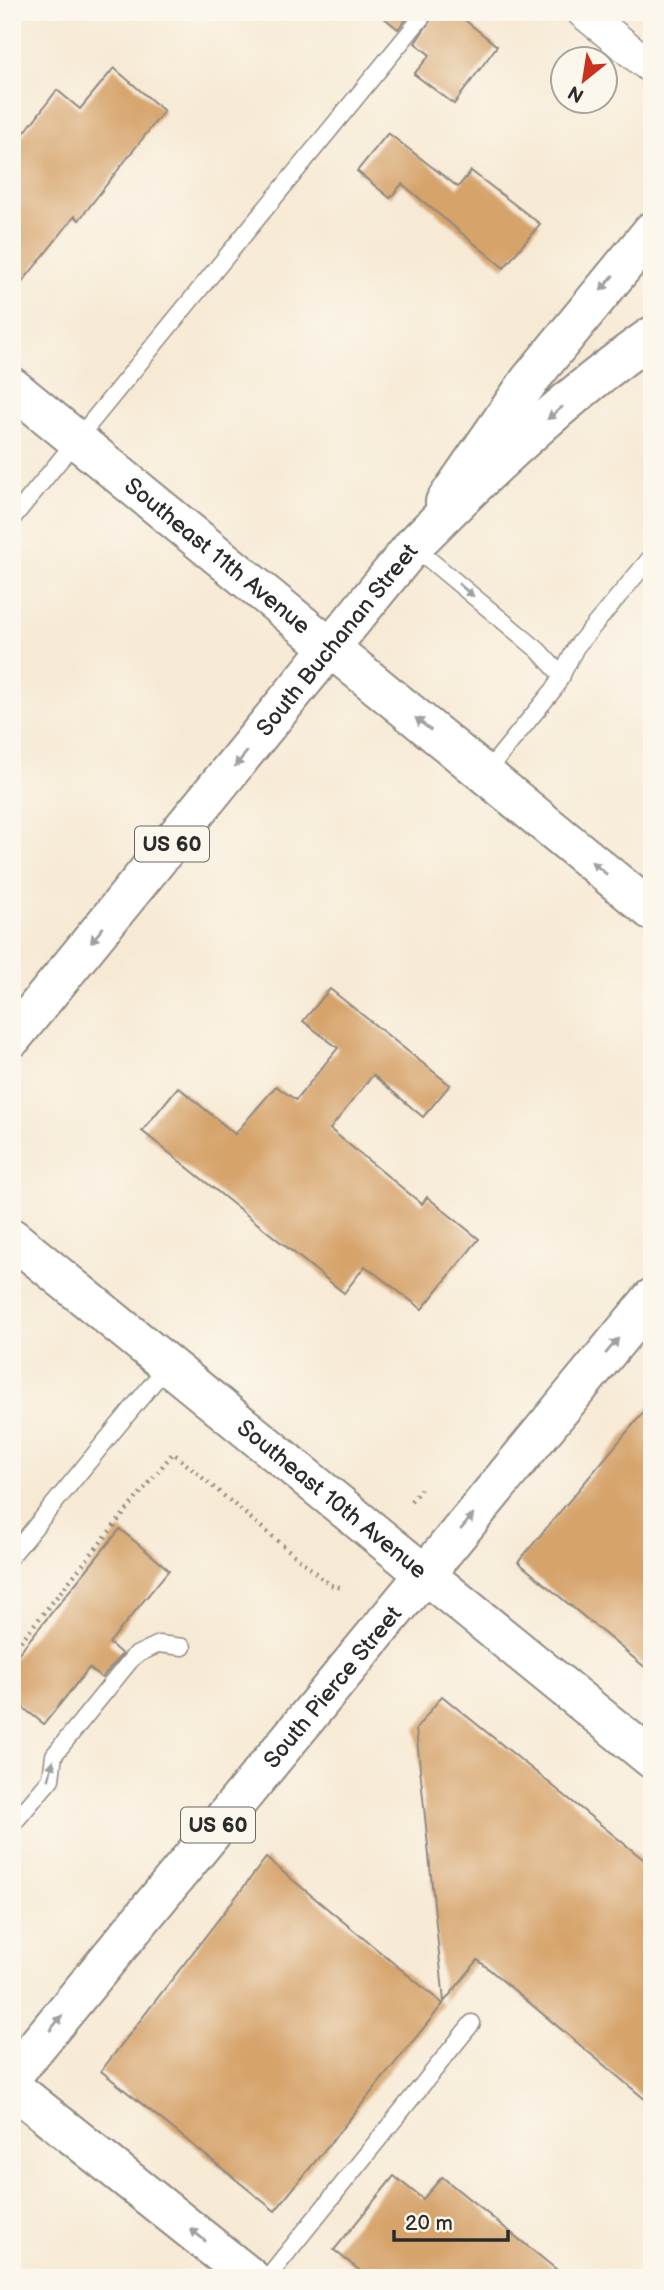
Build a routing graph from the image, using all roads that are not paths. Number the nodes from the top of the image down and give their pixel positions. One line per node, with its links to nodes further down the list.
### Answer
1 (426, 12): 7 (lane)
2 (583, 12): 3 (street)
3 (652, 68)
4 (652, 231): 9 (main road, South Buchanan Street, one-way to 9)
5 (652, 337): 9 (main road, US 60, one-way to 9)
6 (12, 387): 7 (main road, Southeast 11th Avenue)
7 (77, 440): 8 (lane); 11 (main road, Southeast 11th Avenue)
8 (12, 519)
9 (413, 546): 11 (main road, South Buchanan Street / US 60); 12 (lane, one-way to 12)
10 (652, 555): 12 (lane)
11 (331, 649): 13 (main road, Southeast 11th Avenue, one-way to 11); 15 (main road, South Buchanan Street / US 60, one-way to 15)
12 (562, 676): 13 (lane)
13 (484, 775): 14 (main road, Southeast 11th Avenue, one-way to 13)
14 (652, 911)
15 (12, 1038)
16 (12, 1238): 18 (main road, Southeast 10th Avenue)
17 (652, 1298): 20 (main road, South Pierce Street / US 60, one-way to 17)
18 (167, 1366): 19 (lane); 20 (main road, Southeast 10th Avenue)
19 (12, 1555)
20 (423, 1574): 22 (main road, Southeast 10th Avenue); 25 (main road, South Pierce Street / US 60, one-way to 20)
21 (183, 1647): 23 (lane, one-way to 21)
22 (652, 1759)
23 (12, 1825)
24 (472, 2023): 28 (lane)
25 (12, 2076)
26 (12, 2087): 27 (main road, one-way to 26)
27 (251, 2278)
28 (267, 2278)

